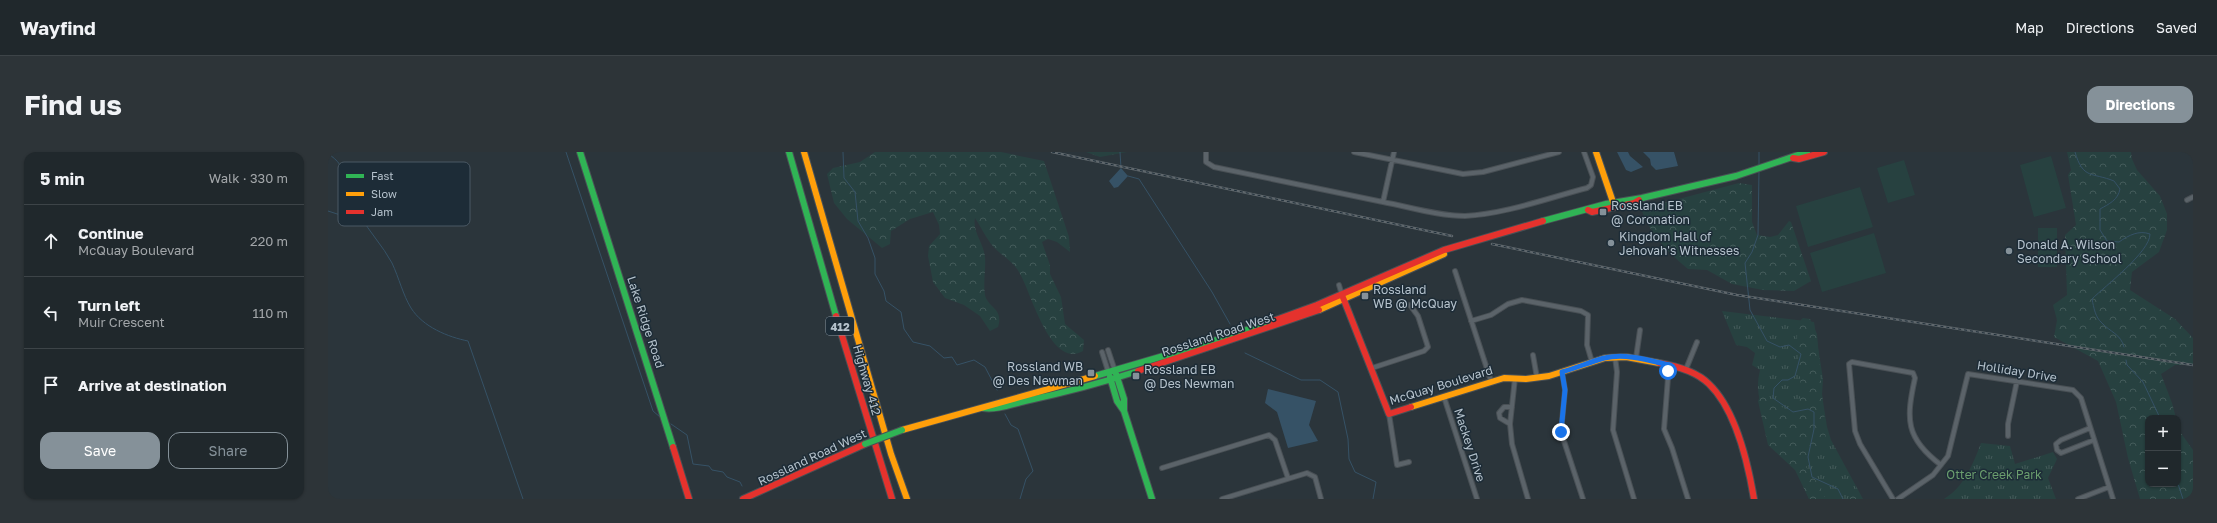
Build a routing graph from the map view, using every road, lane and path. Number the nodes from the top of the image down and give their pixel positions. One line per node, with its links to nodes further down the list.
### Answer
1 (580, 152): 53 (main road, Lake Ridge Road)
2 (789, 152): 55 (main road, Highway 412 / 412)
3 (804, 152): 56 (main road, Highway 412 / 412)
4 (1206, 152): 17 (street)
5 (1354, 152): 14 (street)
6 (1394, 152): 14 (street)
7 (1558, 152): 12 (street)
8 (1584, 152): 17 (street)
9 (1596, 152): 18 (main road)
10 (1807, 152): 13 (main road, Rossland Road West)
11 (1824, 152): 13 (main road, Rossland Road West)
12 (1545, 154): 14 (street)
13 (1793, 158): 18 (main road, Rossland Road West)
14 (1392, 160): 17 (street)
15 (2193, 197): 16 (street)
16 (2188, 200)
17 (1383, 202)
18 (1614, 204): 21 (main road, Rossland Road West)
19 (1455, 271): 23 (street)
20 (1339, 284): 21 (street)
21 (1343, 298): 33 (main road, McQuay Boulevard); 36 (main road, Rossland Road West)
22 (1410, 305): 33 (street)
23 (1472, 321): 31 (street); 39 (street)
24 (1640, 330): 30 (street)
25 (1697, 342): 34 (street)
26 (1108, 350): 36 (street)
27 (1102, 352): 36 (street)
28 (1533, 355): 38 (street)
29 (1615, 357): 30 (main road, McQuay Boulevard); 31 (main road, McQuay Boulevard); 63 (street)
30 (1636, 358): 32 (main road, McQuay Boulevard)
31 (1592, 362): 35 (main road, McQuay Boulevard)
32 (1669, 365): 34 (main road, McQuay Boulevard); 64 (street)
33 (1372, 368): 43 (main road, McQuay Boulevard)
34 (1686, 369): 65 (main road, McQuay Boulevard)
35 (1562, 372): 38 (main road, McQuay Boulevard); 62 (street)
36 (1113, 376): 54 (main road, Rossland Road West, bridge); 57 (main road)
37 (1515, 378): 38 (main road, McQuay Boulevard); 39 (main road, McQuay Boulevard); 42 (street)
38 (1537, 378)
39 (1491, 381): 41 (main road, McQuay Boulevard)
40 (2017, 381): 45 (street, Holliday Drive); 46 (street); 49 (street, Holliday Drive)
41 (1444, 397): 43 (main road, McQuay Boulevard); 60 (street, Mackey Drive)
42 (1512, 407): 44 (street); 44 (street)
43 (1389, 414): 48 (street)
44 (1510, 424): 61 (street)
45 (2090, 428): 47 (street, Holliday Drive); 47 (street)
46 (2008, 436)
47 (2094, 440): 52 (street, Holliday Drive)
48 (1409, 462)
49 (1941, 465): 66 (street); 67 (street, Holliday Drive)
50 (1162, 468): 51 (street)
51 (1288, 478): 58 (street); 59 (street)
52 (2109, 487): 68 (street); 69 (street, Holliday Drive)
53 (689, 499)
54 (743, 499)
55 (892, 499)
56 (907, 499)
57 (1152, 499)
58 (1222, 499)
59 (1321, 499)
60 (1476, 499)
61 (1528, 499)
62 (1583, 499)
63 (1634, 499)
64 (1688, 499)
65 (1754, 499)
66 (1893, 499)
67 (1898, 499)
68 (2078, 499)
69 (2113, 499)

